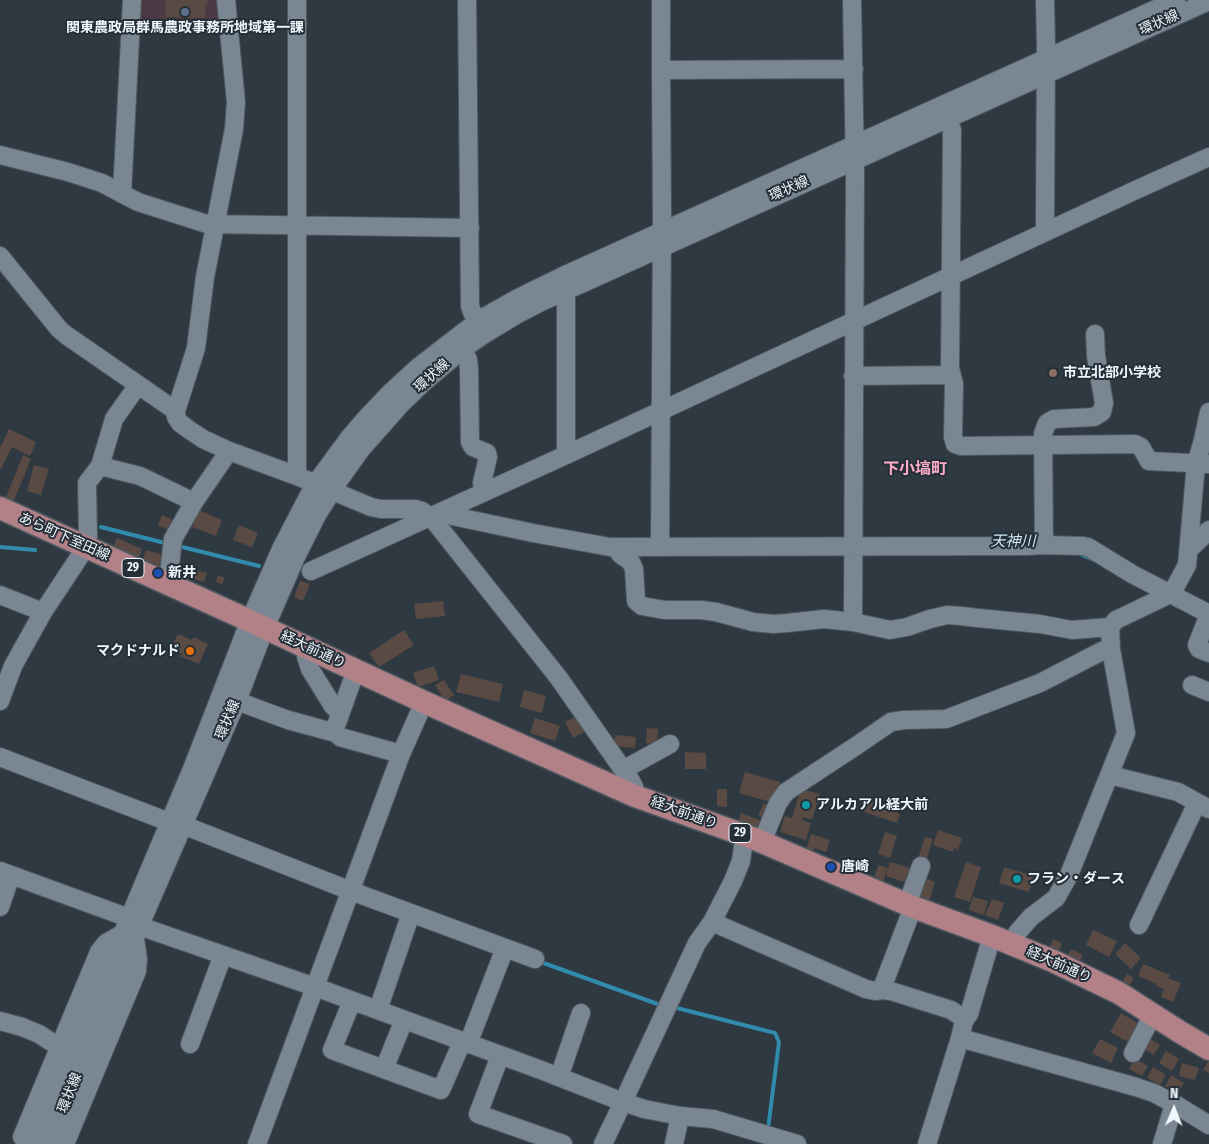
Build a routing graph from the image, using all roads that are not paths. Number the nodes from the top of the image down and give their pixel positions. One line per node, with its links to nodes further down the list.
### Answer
1 (132, 0): 17 (street)
2 (226, 0): 18 (street)
3 (297, 0): 19 (street)
4 (467, 0): 20 (street)
5 (661, 0): 12 (street)
6 (852, 0): 11 (street)
7 (1045, 0): 10 (street)
8 (1176, 0): 10 (street, 環状線)
9 (1209, 1): 10 (street, 環状線)
10 (1045, 66): 13 (street, 環状線); 14 (street, 環状線); 21 (street)
11 (854, 68): 12 (street); 14 (street)
12 (660, 70): 22 (street)
13 (948, 119): 14 (street, 環状線); 24 (street)
14 (854, 153): 22 (street, 環状線); 27 (street)
15 (0, 155): 17 (street)
16 (1209, 157): 21 (street)
17 (122, 194): 18 (street)
18 (215, 225): 19 (street); 34 (street)
19 (298, 225): 20 (street); 41 (street)
20 (470, 228): 26 (street)
21 (1048, 231): 24 (street)
22 (662, 239): 25 (street, 環状線); 26 (street, 環状線); 33 (street)
23 (0, 256): 32 (street)
24 (952, 275): 27 (street); 30 (street)
25 (566, 290): 29 (street, 環状線); 38 (street)
26 (479, 320): 42 (street, 環状線)
27 (854, 321): 31 (street); 33 (street)
28 (1095, 334): 36 (street)
29 (463, 349): 43 (street, 環状線); 44 (street)
30 (950, 374): 31 (street); 36 (street)
31 (853, 376): 49 (street)
32 (138, 385): 34 (street); 40 (street)
33 (661, 410): 38 (street); 51 (street)
34 (176, 411): 37 (street)
35 (1209, 412): 39 (street)
36 (1044, 445): 39 (street); 50 (street)
37 (229, 450): 41 (street); 45 (street)
38 (566, 455): 44 (street)
39 (1202, 464): 52 (street)
40 (100, 466): 45 (street); 53 (street)
41 (297, 476): 42 (street)
42 (315, 485): 43 (street); 62 (street, 環状線)
43 (332, 491): 47 (street); 62 (street, 環状線)
44 (485, 491): 47 (street)
45 (194, 502): 56 (street)
46 (0, 508): 53 (main road, あら町下室田線 / 29)
47 (437, 514): 54 (street); 55 (street); 78 (street)
48 (1209, 530): 52 (street)
49 (854, 545): 50 (street); 51 (street); 61 (street)
50 (1044, 545): 57 (street)
51 (660, 546): 54 (street)
52 (1189, 546): 57 (street)
53 (86, 547): 56 (main road, あら町下室田線 / 29); 59 (street)
54 (618, 547): 61 (street)
55 (311, 571)
56 (166, 582): 62 (main road, あら町下室田線 / 29)
57 (1168, 594): 60 (street); 63 (street)
58 (0, 595): 59 (street)
59 (43, 612): 70 (street)
60 (1209, 614): 66 (street)
61 (853, 622): 63 (street)
62 (257, 624): 64 (main road, 経大前通り / 29); 71 (street, 環状線); 82 (street, 環状線)
63 (1110, 627): 65 (street)
64 (306, 647): 67 (main road, 経大前通り / 29); 73 (street)
65 (1111, 649): 79 (street); 83 (street)
66 (1209, 653)
67 (356, 670): 72 (main road, 経大前通り / 29); 73 (street)
68 (1192, 685): 69 (street)
69 (1209, 692)
70 (0, 701)
71 (237, 701): 74 (street); 82 (street, 環状線)
72 (424, 702): 76 (street); 80 (main road, 経大前通り / 29)
73 (340, 713): 74 (street)
74 (334, 733): 76 (street)
75 (670, 744): 78 (street)
76 (401, 754): 86 (street)
77 (0, 757): 82 (street)
78 (623, 770): 80 (street)
79 (1110, 775): 81 (street); 93 (street)
80 (635, 796): 83 (main road, 経大前通り / 29)
81 (1203, 806): 91 (street)
82 (176, 824): 86 (street); 92 (street, 環状線)
83 (755, 839): 87 (main road, 経大前通り / 29); 90 (street)
84 (921, 866): 87 (street)
85 (6, 873): 88 (street); 92 (street)
86 (351, 891): 89 (street); 97 (street)
87 (910, 906): 93 (main road, 経大前通り / 29); 98 (street)
88 (0, 907)
89 (411, 913): 94 (street); 100 (street)
90 (712, 922): 98 (street); 114 (street)
91 (1139, 925)
92 (131, 929): 95 (street); 108 (street); 118 (street, 環状線); 119 (street, 環状線); 120 (street)
93 (1002, 940): 102 (main road, 経大前通り / 29); 105 (street)
94 (505, 948): 96 (street); 106 (street)
95 (223, 955): 97 (street); 107 (street)
96 (535, 959)
97 (315, 987): 99 (street); 121 (street)
98 (882, 990): 105 (street)
99 (352, 1001): 100 (street); 112 (street)
100 (378, 1010): 103 (street)
101 (581, 1013): 113 (street)
102 (1153, 1014): 109 (main road, 経大前通り / 29); 110 (street)
103 (404, 1020): 106 (street); 112 (street)
104 (0, 1021): 108 (street)
105 (962, 1029): 115 (street); 126 (street)
106 (465, 1043): 111 (street); 112 (street)
107 (190, 1044)
108 (60, 1047): 118 (street)
109 (1209, 1049)
110 (1133, 1053)
111 (500, 1056): 113 (street); 122 (street)
112 (384, 1070)
113 (559, 1077): 114 (street)
114 (623, 1102): 116 (street); 123 (street)
115 (1175, 1104): 117 (street); 127 (street)
116 (680, 1116): 124 (street); 125 (street)
117 (1209, 1125)
118 (29, 1141)
119 (49, 1144)
120 (65, 1144)
121 (257, 1144)
122 (563, 1144)
123 (602, 1144)
124 (674, 1144)
125 (798, 1144)
126 (927, 1144)
127 (1162, 1144)

